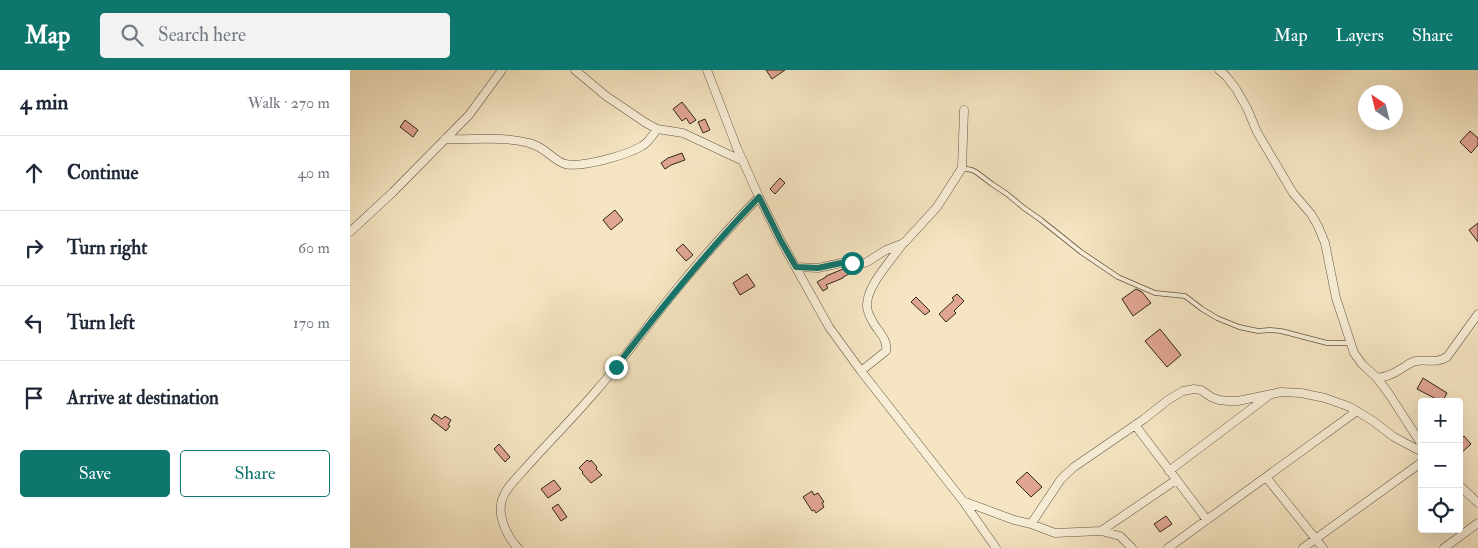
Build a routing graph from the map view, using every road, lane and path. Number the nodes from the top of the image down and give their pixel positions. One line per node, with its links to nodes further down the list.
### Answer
1 (502, 70): 7 (street)
2 (575, 70): 6 (street)
3 (707, 70): 8 (street)
4 (1219, 70): 15 (street)
5 (964, 110): 9 (street)
6 (657, 129): 7 (street); 8 (street)
7 (445, 139): 11 (street)
8 (743, 161): 10 (street)
9 (962, 168): 12 (street); 15 (lane)
10 (759, 197): 13 (street); 35 (street)
11 (350, 232)
12 (904, 243): 13 (street); 16 (street)
13 (796, 267): 16 (street)
14 (1478, 314): 17 (street)
15 (1350, 343): 17 (street)
16 (861, 371): 28 (street)
17 (1377, 378): 21 (street)
18 (1270, 394): 19 (street); 20 (street); 24 (street)
19 (1357, 411): 22 (street); 25 (street)
20 (1135, 426): 24 (street); 32 (street)
21 (1421, 443)
22 (1418, 450)
23 (1418, 465): 34 (street)
24 (1169, 471): 26 (street)
25 (1266, 477): 30 (street); 34 (street)
26 (1176, 480): 30 (street); 33 (street)
27 (1461, 488): 29 (street)
28 (963, 501): 32 (street); 36 (street)
29 (1478, 503)
30 (1207, 520): 38 (street)
31 (1478, 523): 41 (street)
32 (1031, 524): 33 (street)
33 (1101, 532): 37 (street)
34 (1316, 539): 39 (street); 40 (street)
35 (518, 548)
36 (996, 548)
37 (1132, 548)
38 (1168, 548)
39 (1303, 548)
40 (1323, 548)
41 (1444, 548)

